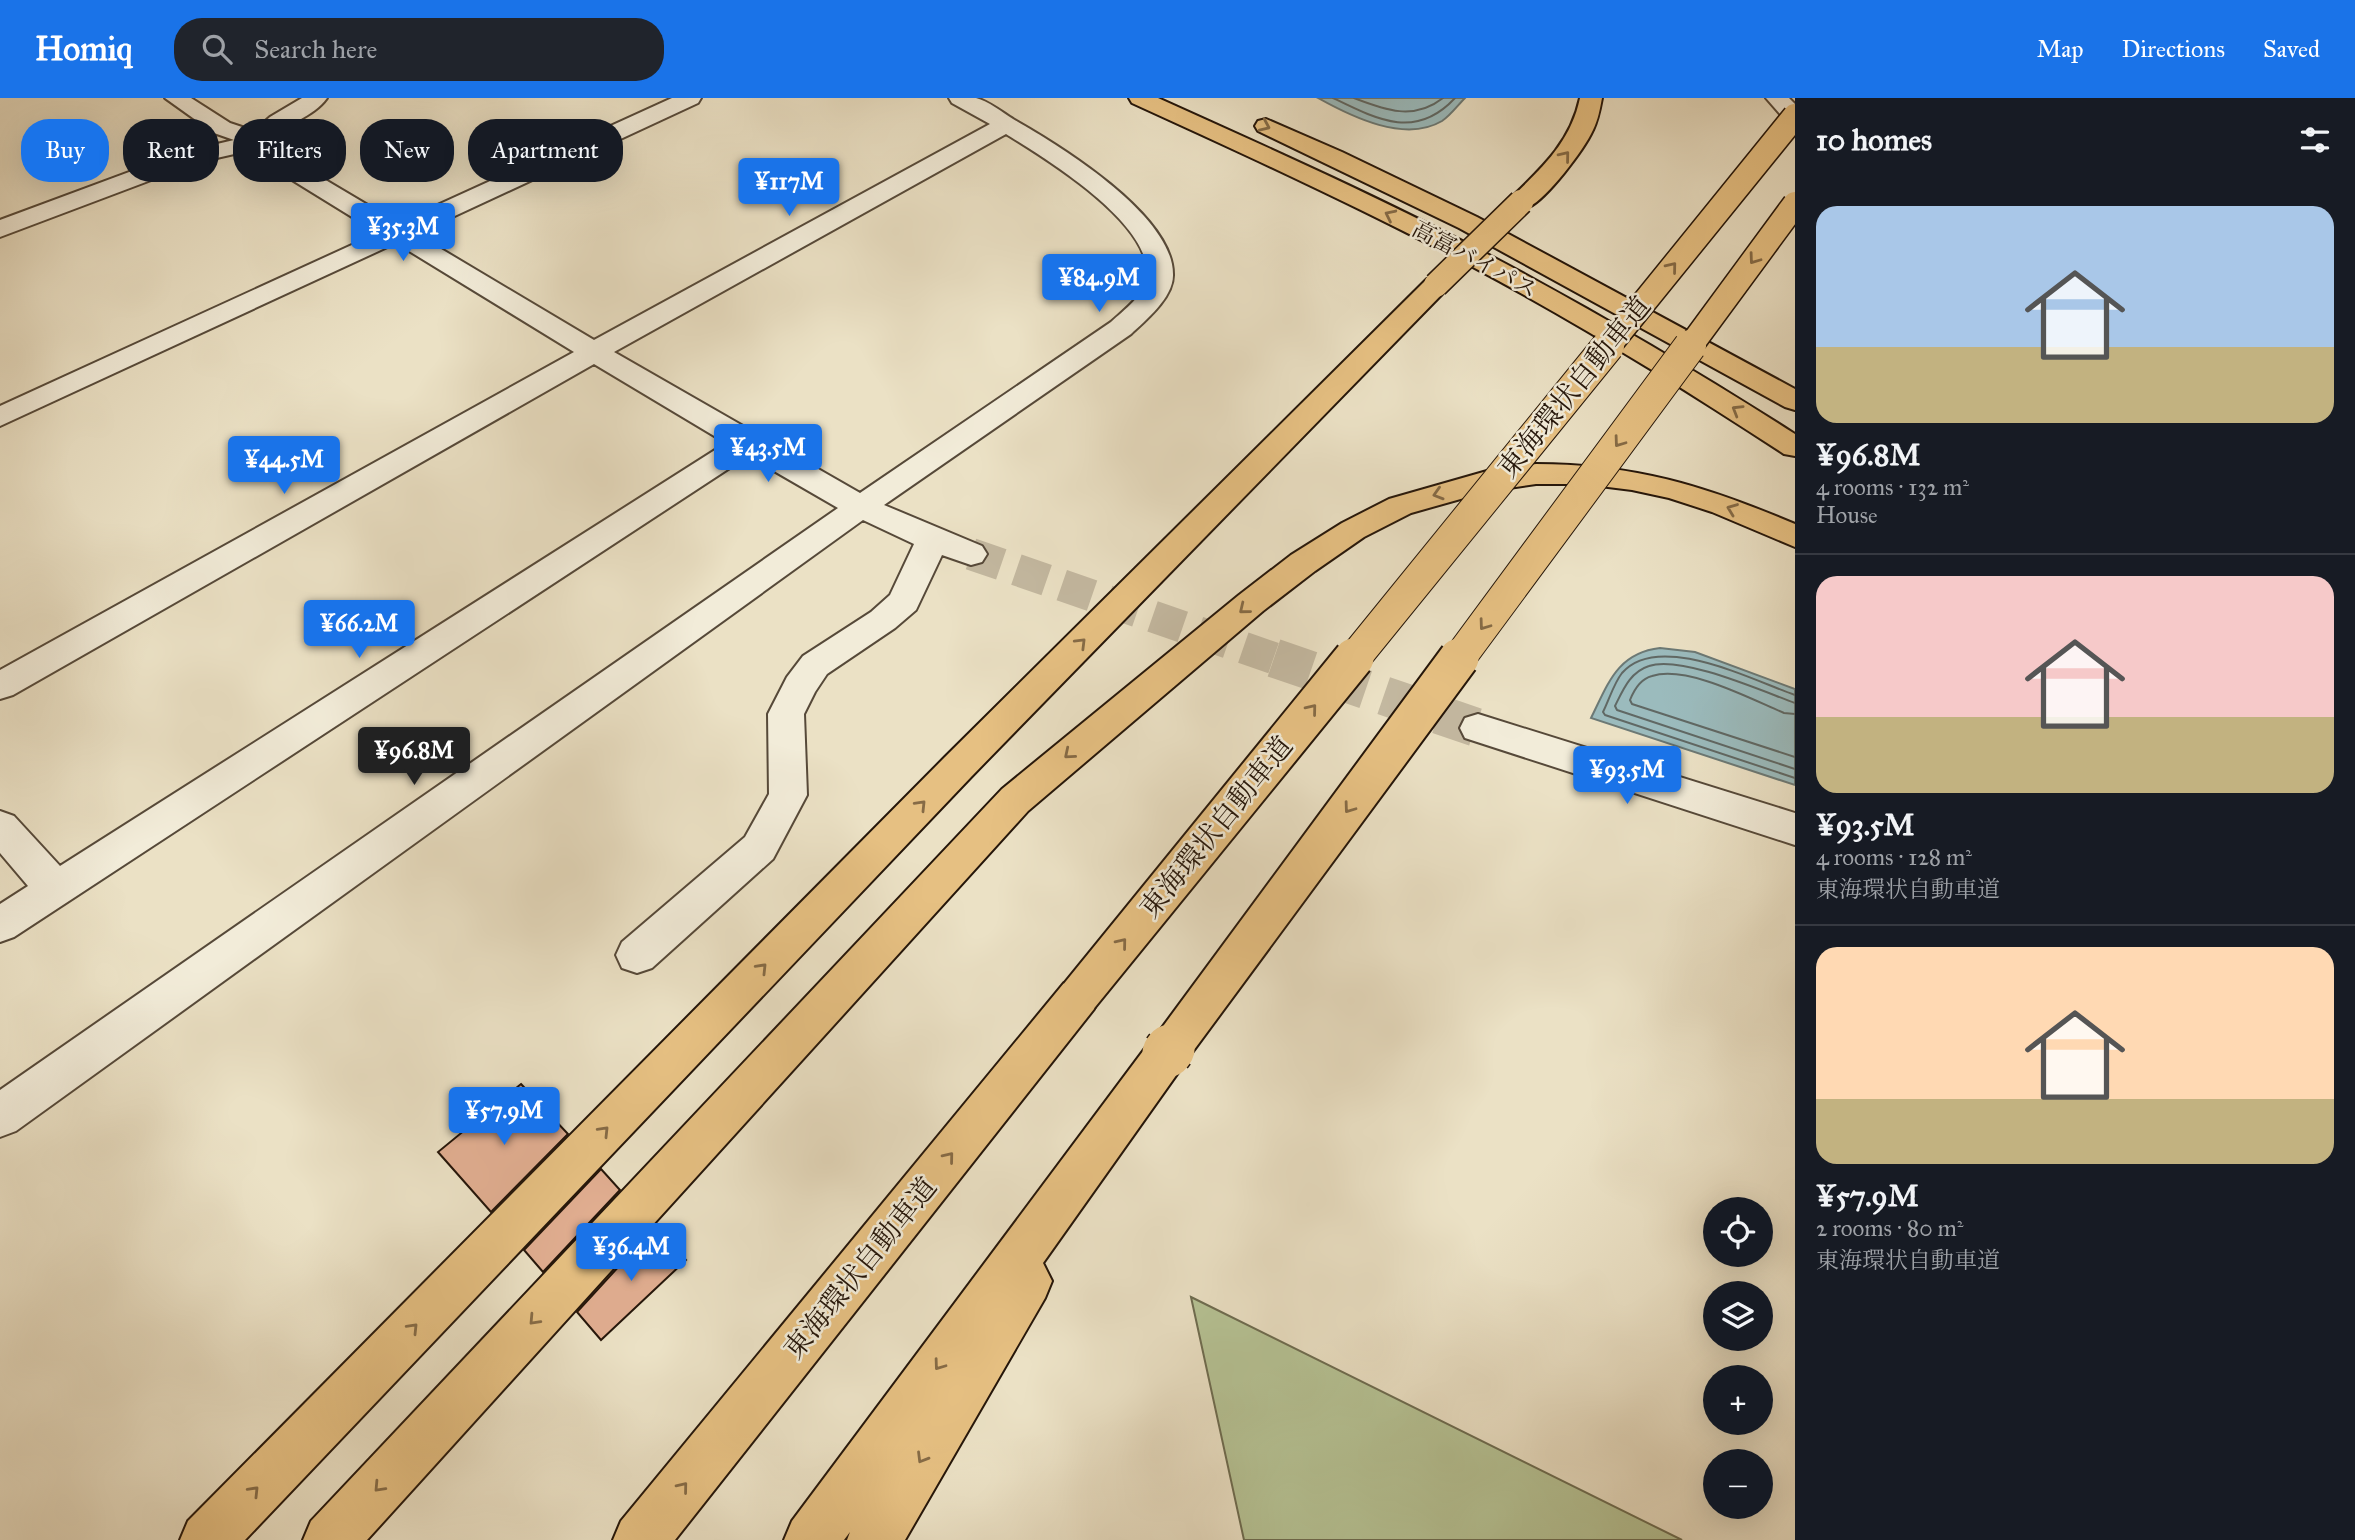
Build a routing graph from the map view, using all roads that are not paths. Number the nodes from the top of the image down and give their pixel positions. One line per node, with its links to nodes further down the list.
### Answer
1 (176, 98): 13 (street)
2 (316, 98): 11 (street)
3 (691, 98): 18 (street)
4 (960, 98): 12 (street)
5 (1140, 98): 23 (highway, 高富バイパス, one-way to 5)
6 (1591, 98): 37 (highway, one-way to 6, bridge)
7 (1777, 98): 10 (street)
8 (1271, 104): 20 (highway)
9 (1239, 114): 20 (highway, 高富バイパス, one-way to 20)
10 (1795, 117): 39 (highway, 東海環状自動車道, one-way to 10, bridge)
11 (282, 119)
12 (1007, 124): 19 (street); 24 (street)
13 (233, 132)
14 (233, 147): 17 (street)
15 (313, 182): 18 (street)
16 (1795, 204): 35 (highway, one-way to 35, bridge)
17 (0, 229)
18 (398, 233): 19 (street); 21 (street)
19 (594, 352): 22 (street); 28 (street)
20 (1795, 400)
21 (0, 417)
22 (748, 443): 24 (street); 32 (street)
23 (1795, 447)
24 (862, 506): 26 (street); 36 (street)
25 (1795, 536): 38 (highway, one-way to 38)
26 (932, 541): 27 (street); 34 (street)
27 (971, 554)
28 (0, 687)
29 (1478, 728): 31 (street)
30 (0, 827): 32 (street)
31 (1795, 830)
32 (56, 889): 33 (street)
33 (0, 925)
34 (638, 955)
35 (1156, 1069): 40 (highway, one-way to 40); 41 (highway, one-way to 41)
36 (0, 1116)
37 (207, 1540)
38 (330, 1540)
39 (640, 1540)
40 (811, 1540)
41 (874, 1540)

